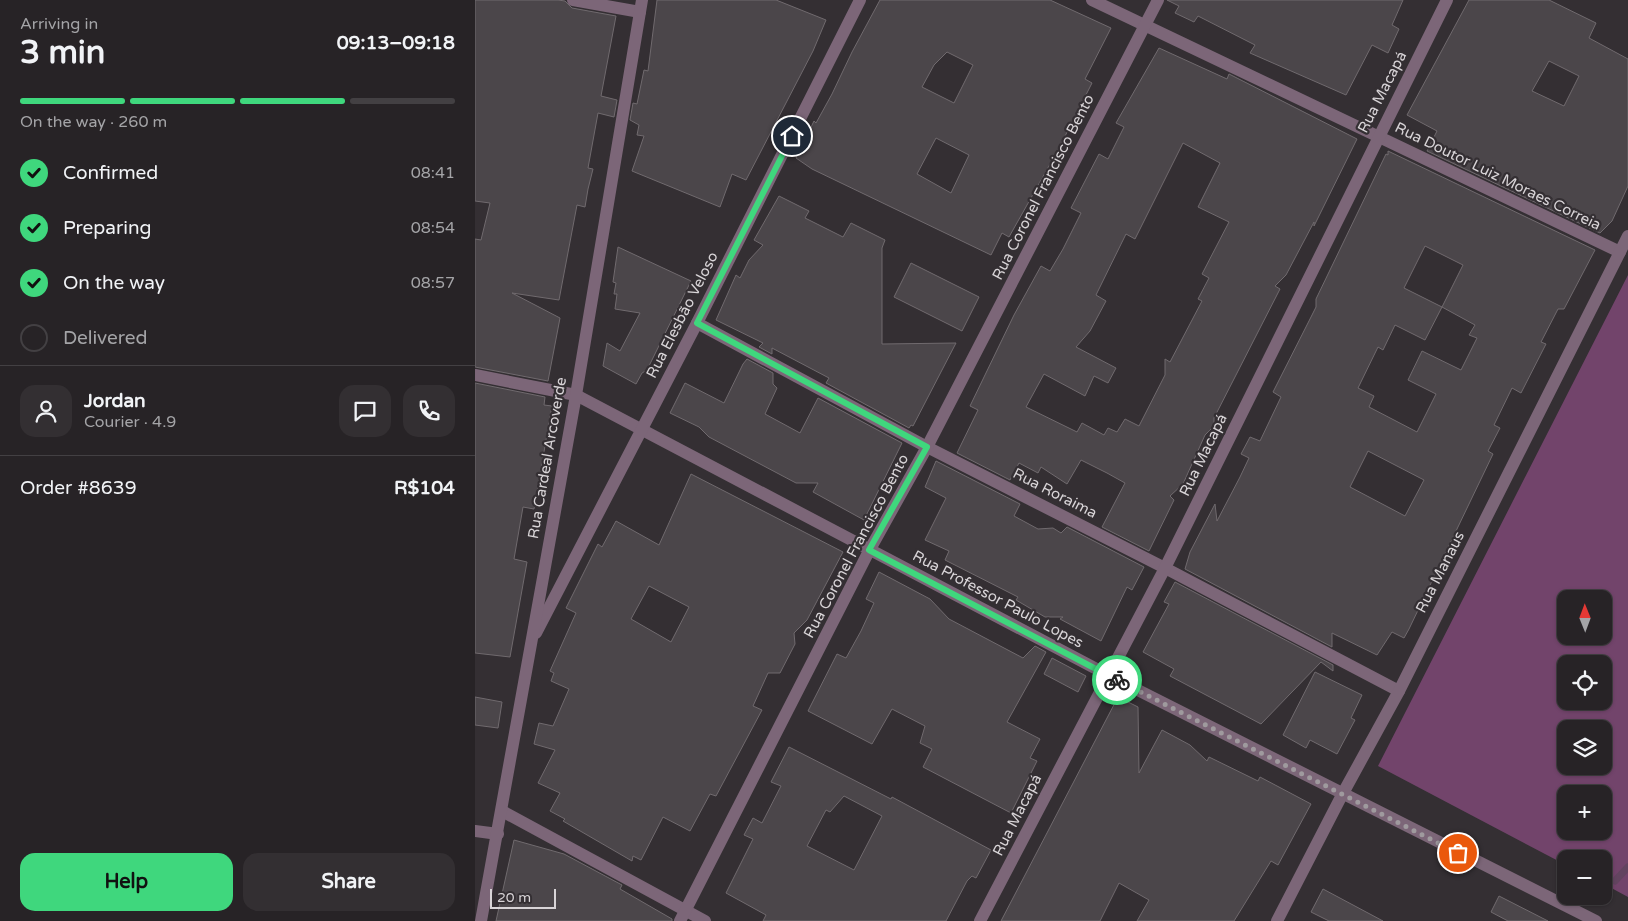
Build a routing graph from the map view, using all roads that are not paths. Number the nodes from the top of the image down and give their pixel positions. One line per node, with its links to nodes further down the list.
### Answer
1 (573, 0): 6 (street)
2 (860, 0): 11 (street, Rua Elesbão Veloso)
3 (1092, 0): 7 (street, Rua Doutor Luiz Moraes Correia)
4 (1159, 0): 7 (street, Rua Coronel Francisco Bento)
5 (1447, 0): 8 (street, Rua Macapá)
6 (641, 6): 13 (street, Rua Cardeal Arcoverde)
7 (1145, 27): 8 (street, Rua Doutor Luiz Moraes Correia); 15 (street, Rua Coronel Francisco Bento)
8 (1378, 136): 10 (street, Rua Doutor Luiz Moraes Correia); 17 (street, Rua Macapá)
9 (1628, 236): 10 (street, Rua Manaus)
10 (1620, 252): 20 (street, Rua Manaus)
11 (697, 323): 14 (street, Rua Elesbão Veloso); 15 (street, Rua Roraima)
12 (475, 375): 13 (street, Rua Professor Paulo Lopes)
13 (576, 395): 14 (street, Rua Professor Paulo Lopes); 18 (street, Rua Cardeal Arcoverde)
14 (641, 432): 16 (street, Rua Professor Paulo Lopes); 18 (street, Rua Elesbão Veloso)
15 (927, 447): 16 (street, Rua Coronel Francisco Bento); 17 (street, Rua Roraima)
16 (869, 550): 19 (street, Rua Professor Paulo Lopes); 25 (street, Rua Coronel Francisco Bento)
17 (1165, 568): 19 (street, Rua Macapá); 20 (street, Rua Roraima)
18 (530, 644): 22 (street, Rua Cardeal Arcoverde)
19 (1108, 675): 21 (street, Rua Professor Paulo Lopes); 29 (street, Rua Macapá)
20 (1399, 690): 21 (street, Rua Manaus)
21 (1342, 795): 26 (street, Rua Professor Paulo Lopes); 30 (street, Rua Manaus)
22 (502, 811): 24 (street, Rua Cardeal Arcoverde); 25 (street)
23 (475, 830): 24 (street)
24 (498, 834): 27 (street, Rua Cardeal Arcoverde)
25 (682, 916): 28 (street)
26 (1572, 916): 31 (street, Rua Professor Paulo Lopes)
27 (481, 921)
28 (705, 921)
29 (980, 921)
30 (1277, 921)
31 (1596, 921)

